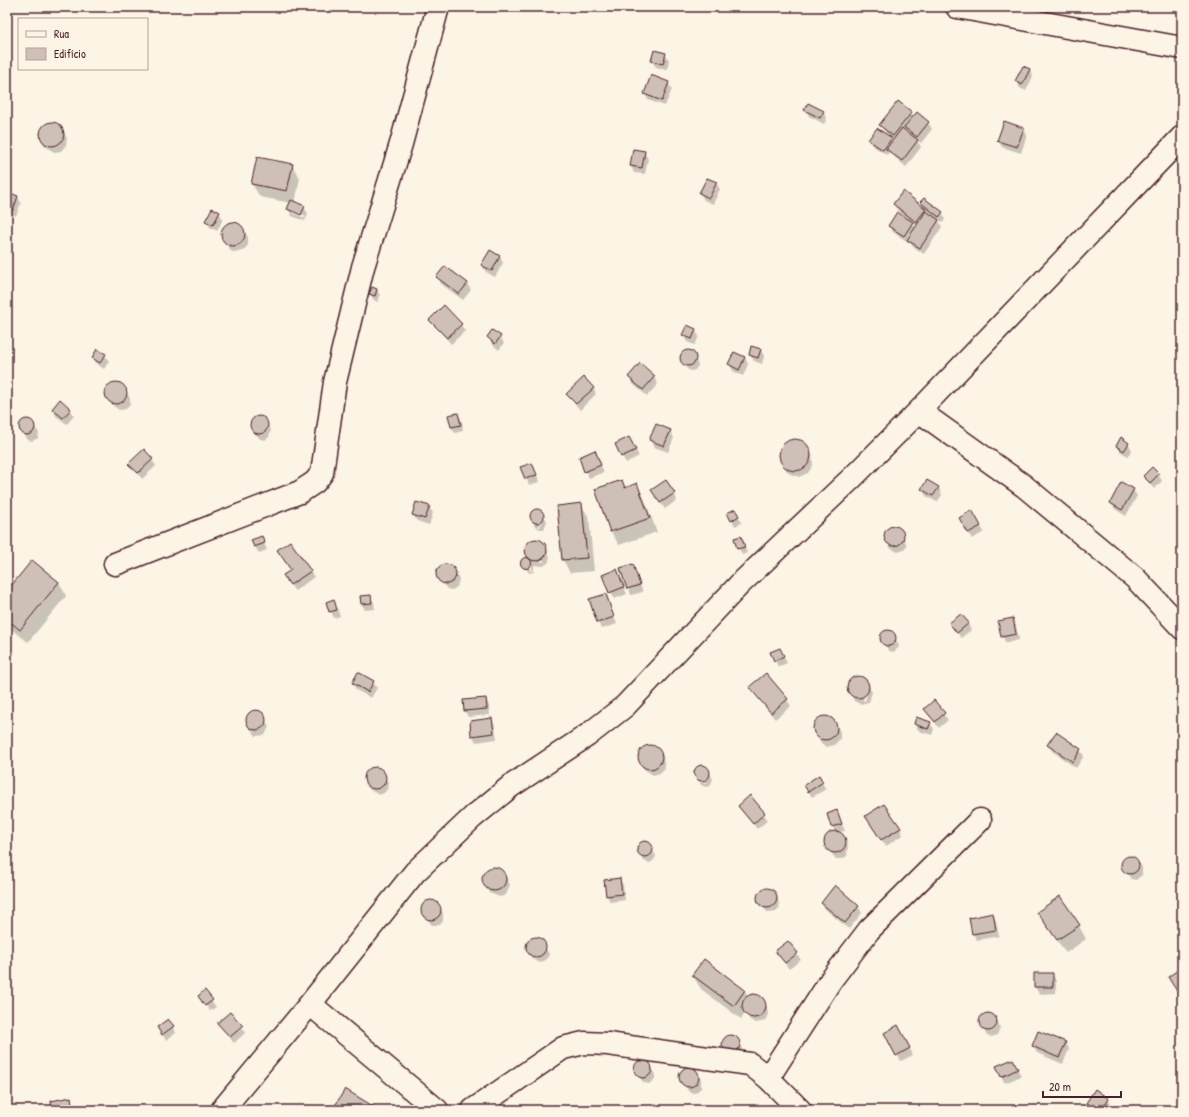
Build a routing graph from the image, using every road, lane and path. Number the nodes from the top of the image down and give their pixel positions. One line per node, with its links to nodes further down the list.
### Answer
1 (438, 7): 6 (street)
2 (957, 7): 3 (street)
3 (1182, 48)
4 (1182, 137): 5 (street)
5 (919, 411): 7 (street); 9 (street)
6 (115, 564)
7 (1182, 628)
8 (980, 820): 10 (street)
9 (310, 1004): 11 (street); 12 (street)
10 (768, 1078): 13 (street); 14 (street)
11 (222, 1110)
12 (437, 1110)
13 (473, 1110)
14 (800, 1110)

